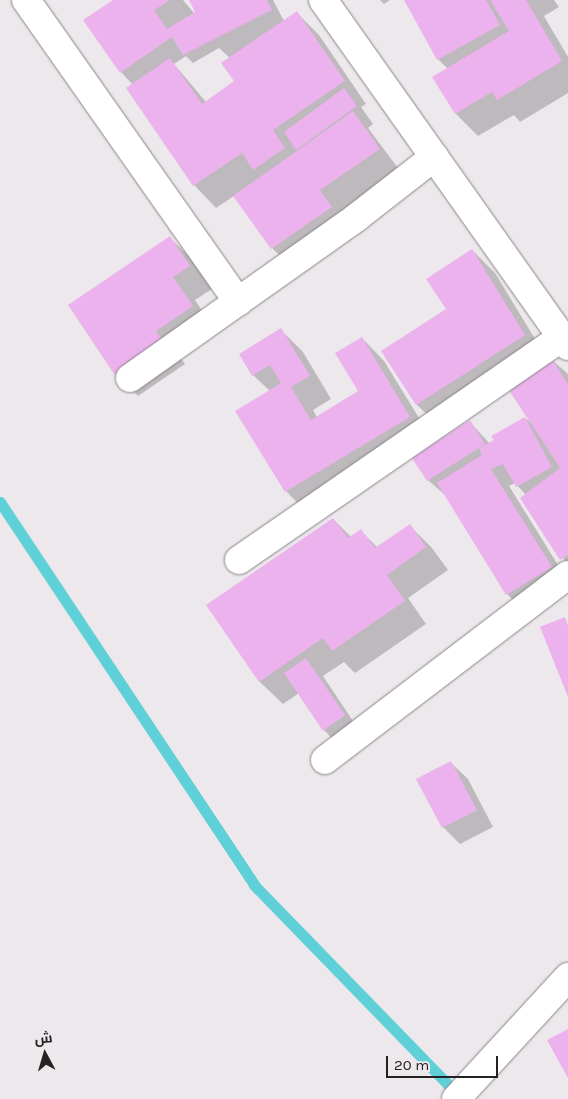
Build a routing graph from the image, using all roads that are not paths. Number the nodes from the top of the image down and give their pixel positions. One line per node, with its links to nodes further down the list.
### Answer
1 (323, 0): 3 (street)
2 (35, 3): 4 (street)
3 (434, 156): 4 (street); 5 (street)
4 (238, 302): 6 (street)
5 (565, 342): 7 (street)
6 (130, 378)
7 (239, 560)
8 (568, 575): 9 (street)
9 (325, 760)
10 (568, 977): 11 (street)
11 (456, 1099)

